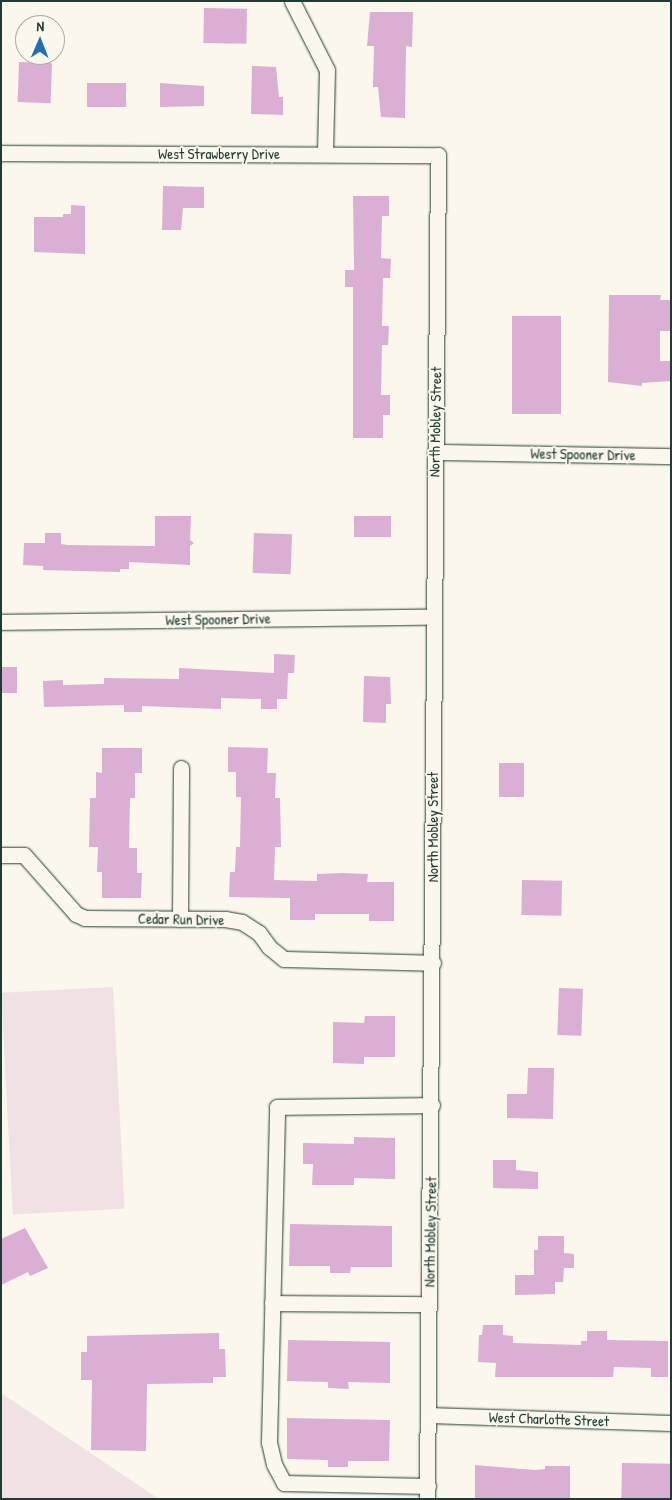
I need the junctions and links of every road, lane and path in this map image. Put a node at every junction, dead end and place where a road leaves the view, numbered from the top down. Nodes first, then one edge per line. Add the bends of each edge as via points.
1 (292, 1) edge
2 (1, 153) edge
3 (324, 154) junction
4 (438, 155) joint
5 (435, 452) junction
6 (671, 456) edge
7 (434, 617) junction
8 (1, 622) edge
9 (181, 768) dead end
10 (1, 855) edge
11 (180, 919) junction
12 (433, 963) junction
13 (432, 1105) junction
14 (272, 1303) junction
15 (429, 1304) junction
16 (428, 1415) junction
17 (671, 1423) edge
18 (427, 1492) edge

1 - 3 street via 327,70
2 - 3 street, West Strawberry Drive
3 - 4 street, West Strawberry Drive
4 - 5 street, North Mobley Street
5 - 6 street, West Spooner Drive
5 - 7 street, North Mobley Street
7 - 8 street, West Spooner Drive
7 - 12 street, North Mobley Street
9 - 11 street
10 - 11 street, Cedar Run Drive via 24,855 76,914 85,918
11 - 12 street, Cedar Run Drive via 225,918 242,922 260,933 269,947 284,959
12 - 13 street, North Mobley Street
13 - 14 street via 277,1107
13 - 15 street, North Mobley Street
14 - 15 street
14 - 18 street via 269,1442 274,1464 284,1484
15 - 16 street, North Mobley Street
16 - 17 street, West Charlotte Street
16 - 18 street, North Mobley Street

